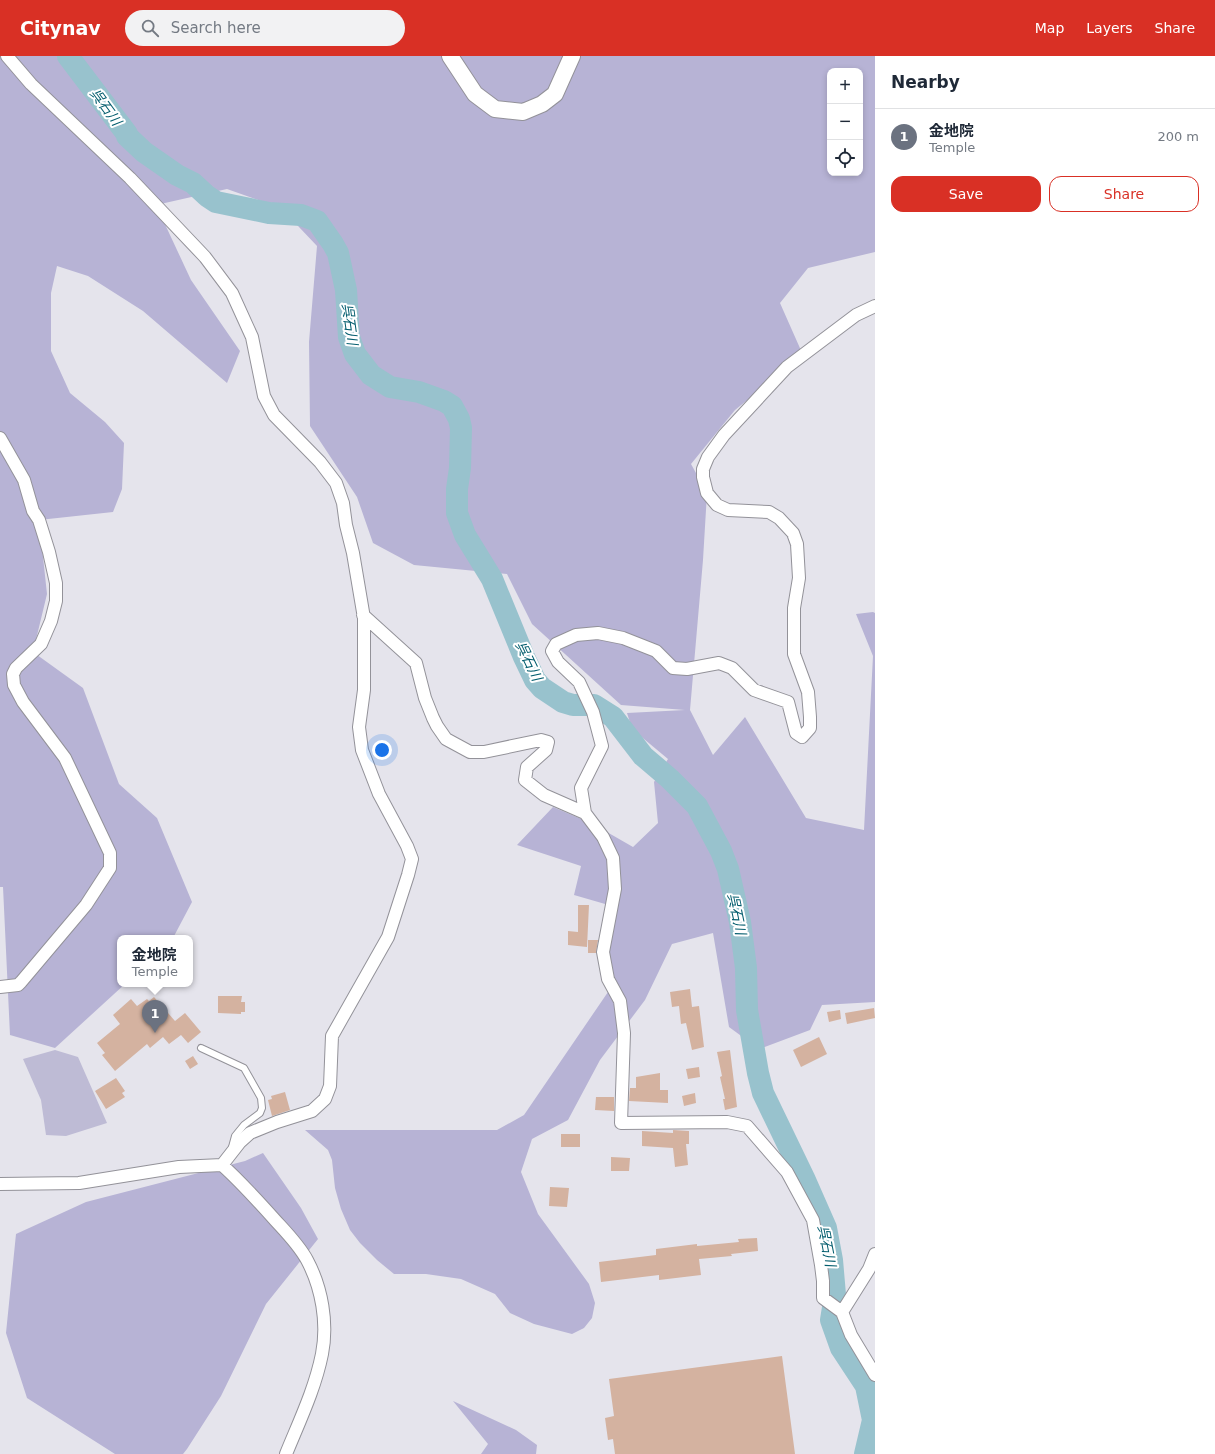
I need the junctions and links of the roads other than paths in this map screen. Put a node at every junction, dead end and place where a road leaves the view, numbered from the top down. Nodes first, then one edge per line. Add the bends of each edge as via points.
1 (7, 56) edge
2 (450, 56) edge
3 (572, 56) edge
4 (875, 306) edge
5 (0, 438) edge
6 (363, 615) junction
7 (585, 813) junction
8 (0, 987) edge
9 (201, 1048) dead end
10 (230, 1154) junction
11 (222, 1165) junction
12 (0, 1184) edge
13 (875, 1254) edge
14 (841, 1312) junction
15 (875, 1375) edge
16 (286, 1454) edge

1 - 6 street via 31,84 130,178 205,256 232,293 252,337 264,396 274,414 320,462 336,483 343,503
2 - 3 street via 475,94 495,109 523,112 542,104 555,94
4 - 7 street via 856,315 786,366 724,435 708,457 703,469 707,493 717,505 728,510 769,512 779,518 793,533 797,544 799,578 794,608 794,654 808,692 810,728 802,737 796,733 788,702 754,690 732,668 719,663 673,668 656,651 623,638 598,633 576,634 556,644 552,651 558,662 579,682 593,712 602,746 581,788
5 - 8 street via 24,480 33,511 39,520 56,583 52,621 41,644 16,668 13,674 14,685 23,702 65,758 110,853 110,868 86,905 18,985
6 - 7 street via 416,663 433,718 446,739 470,752 484,752 541,740 548,742 546,750 527,767 525,780 544,795
6 - 10 street via 364,690 359,728 362,750 379,794 412,859 388,937 332,1036 330,1086 325,1099 312,1111 250,1133
7 - 14 street via 603,837 613,858 616,888 603,952 608,979 620,1001 624,1034 621,1123 727,1122 747,1126 787,1172 813,1220 821,1265 823,1298
9 - 10 lane via 244,1068 262,1098 260,1113 244,1125 236,1136
10 - 11 street
11 - 12 street via 179,1167 79,1182
11 - 16 street via 242,1183 307,1258 323,1307 322,1355 314,1386
13 - 14 street via 869,1269
14 - 15 street via 851,1335

